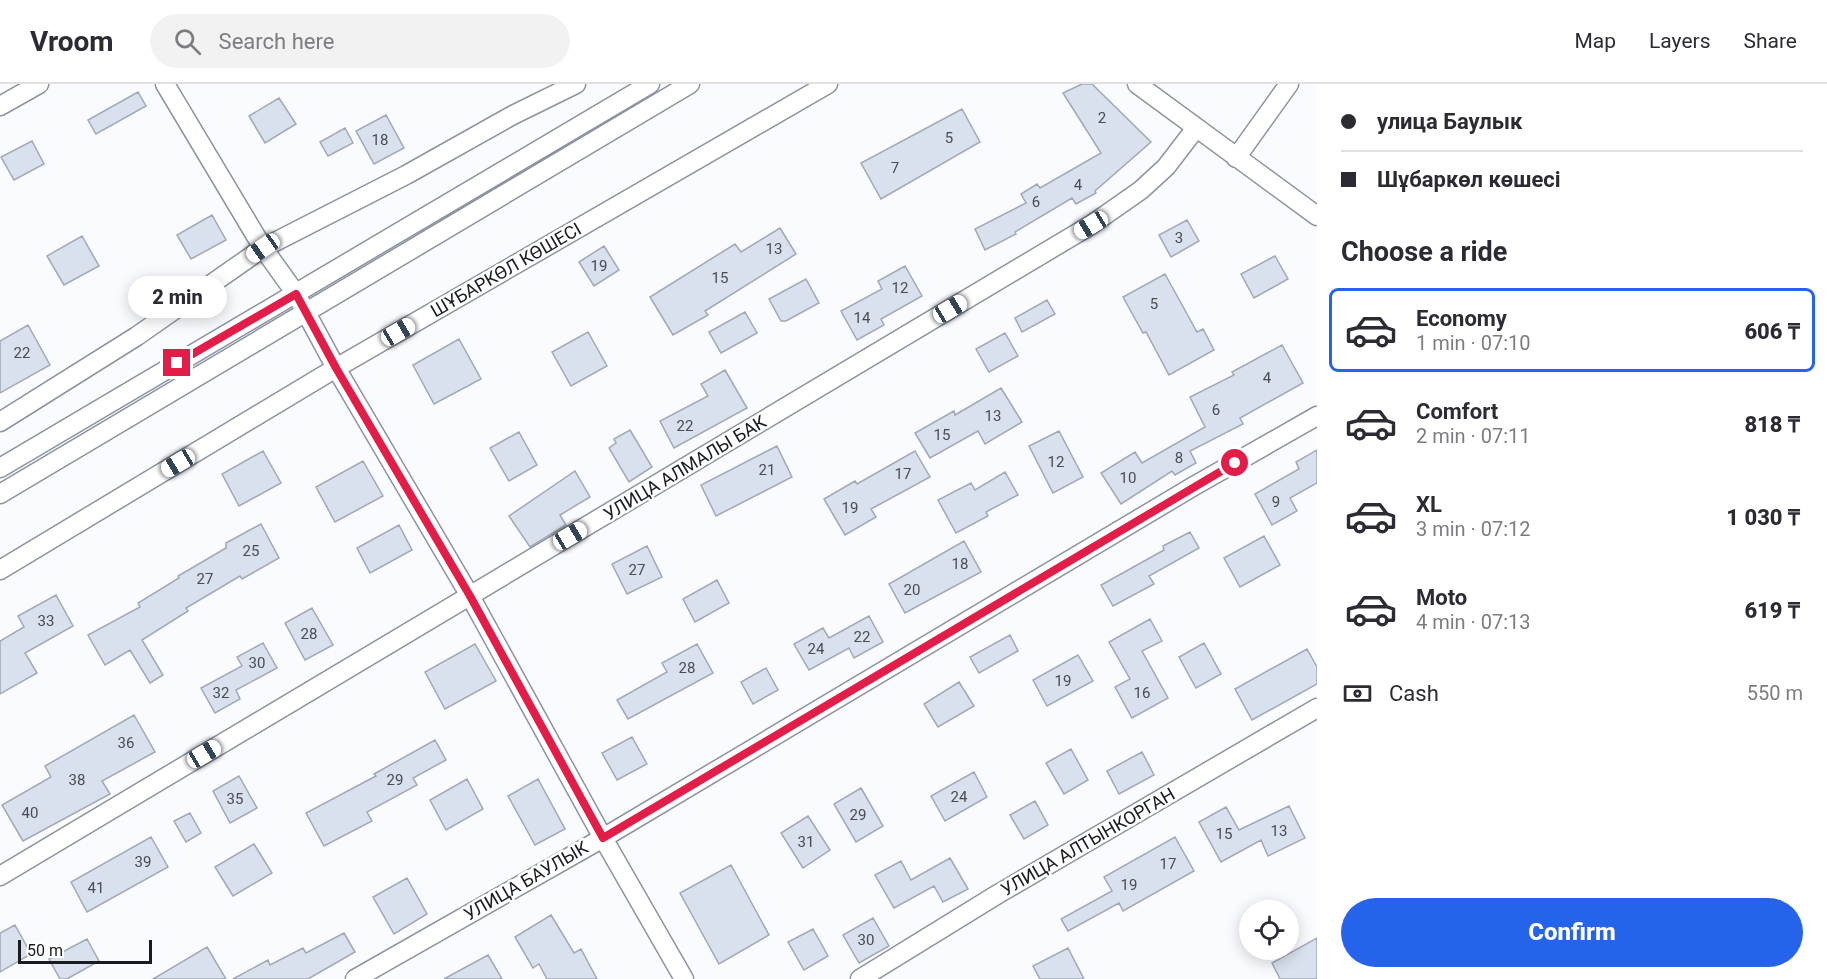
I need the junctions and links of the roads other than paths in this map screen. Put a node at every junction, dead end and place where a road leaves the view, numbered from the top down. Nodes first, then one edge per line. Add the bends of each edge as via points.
1 (39, 84) edge
2 (165, 84) edge
3 (576, 84) edge
4 (650, 84) edge
5 (690, 84) edge
6 (828, 84) edge
7 (1137, 84) edge
8 (1289, 84) edge
9 (0, 106) edge
10 (1196, 128) junction
11 (1236, 158) junction
12 (1317, 216) edge
13 (263, 248) junction
14 (296, 294) junction
15 (306, 312) junction
16 (336, 368) junction
17 (1317, 416) edge
18 (0, 422) edge
19 (0, 468) edge
20 (0, 494) edge
21 (0, 570) edge
22 (470, 596) junction
23 (1317, 708) edge
24 (603, 838) junction
25 (0, 876) edge
26 (355, 979) edge
27 (684, 979) edge
28 (860, 979) edge

1 - 9 street
2 - 13 street
3 - 13 street
4 - 14 street
5 - 15 street
6 - 16 street, ШҰБАРКӨЛ КӨШЕСІ
7 - 10 street
8 - 11 street
10 - 11 street
10 - 22 street, УЛИЦА АЛМАЛЫ БАК via 1166,167 1091,225
11 - 12 street
13 - 14 street
13 - 18 street via 137,336
14 - 15 street
14 - 19 street
15 - 16 street
15 - 20 street
16 - 21 street, ШҰБАРКӨЛ КӨШЕСІ
16 - 22 street
17 - 24 street, УЛИЦА БАУЛЫК
22 - 24 street
22 - 25 street, УЛИЦА АЛМАЛЫ БАК
23 - 28 street, УЛИЦА АЛТЫНКОРГАН
24 - 26 street, УЛИЦА БАУЛЫК
24 - 27 street

